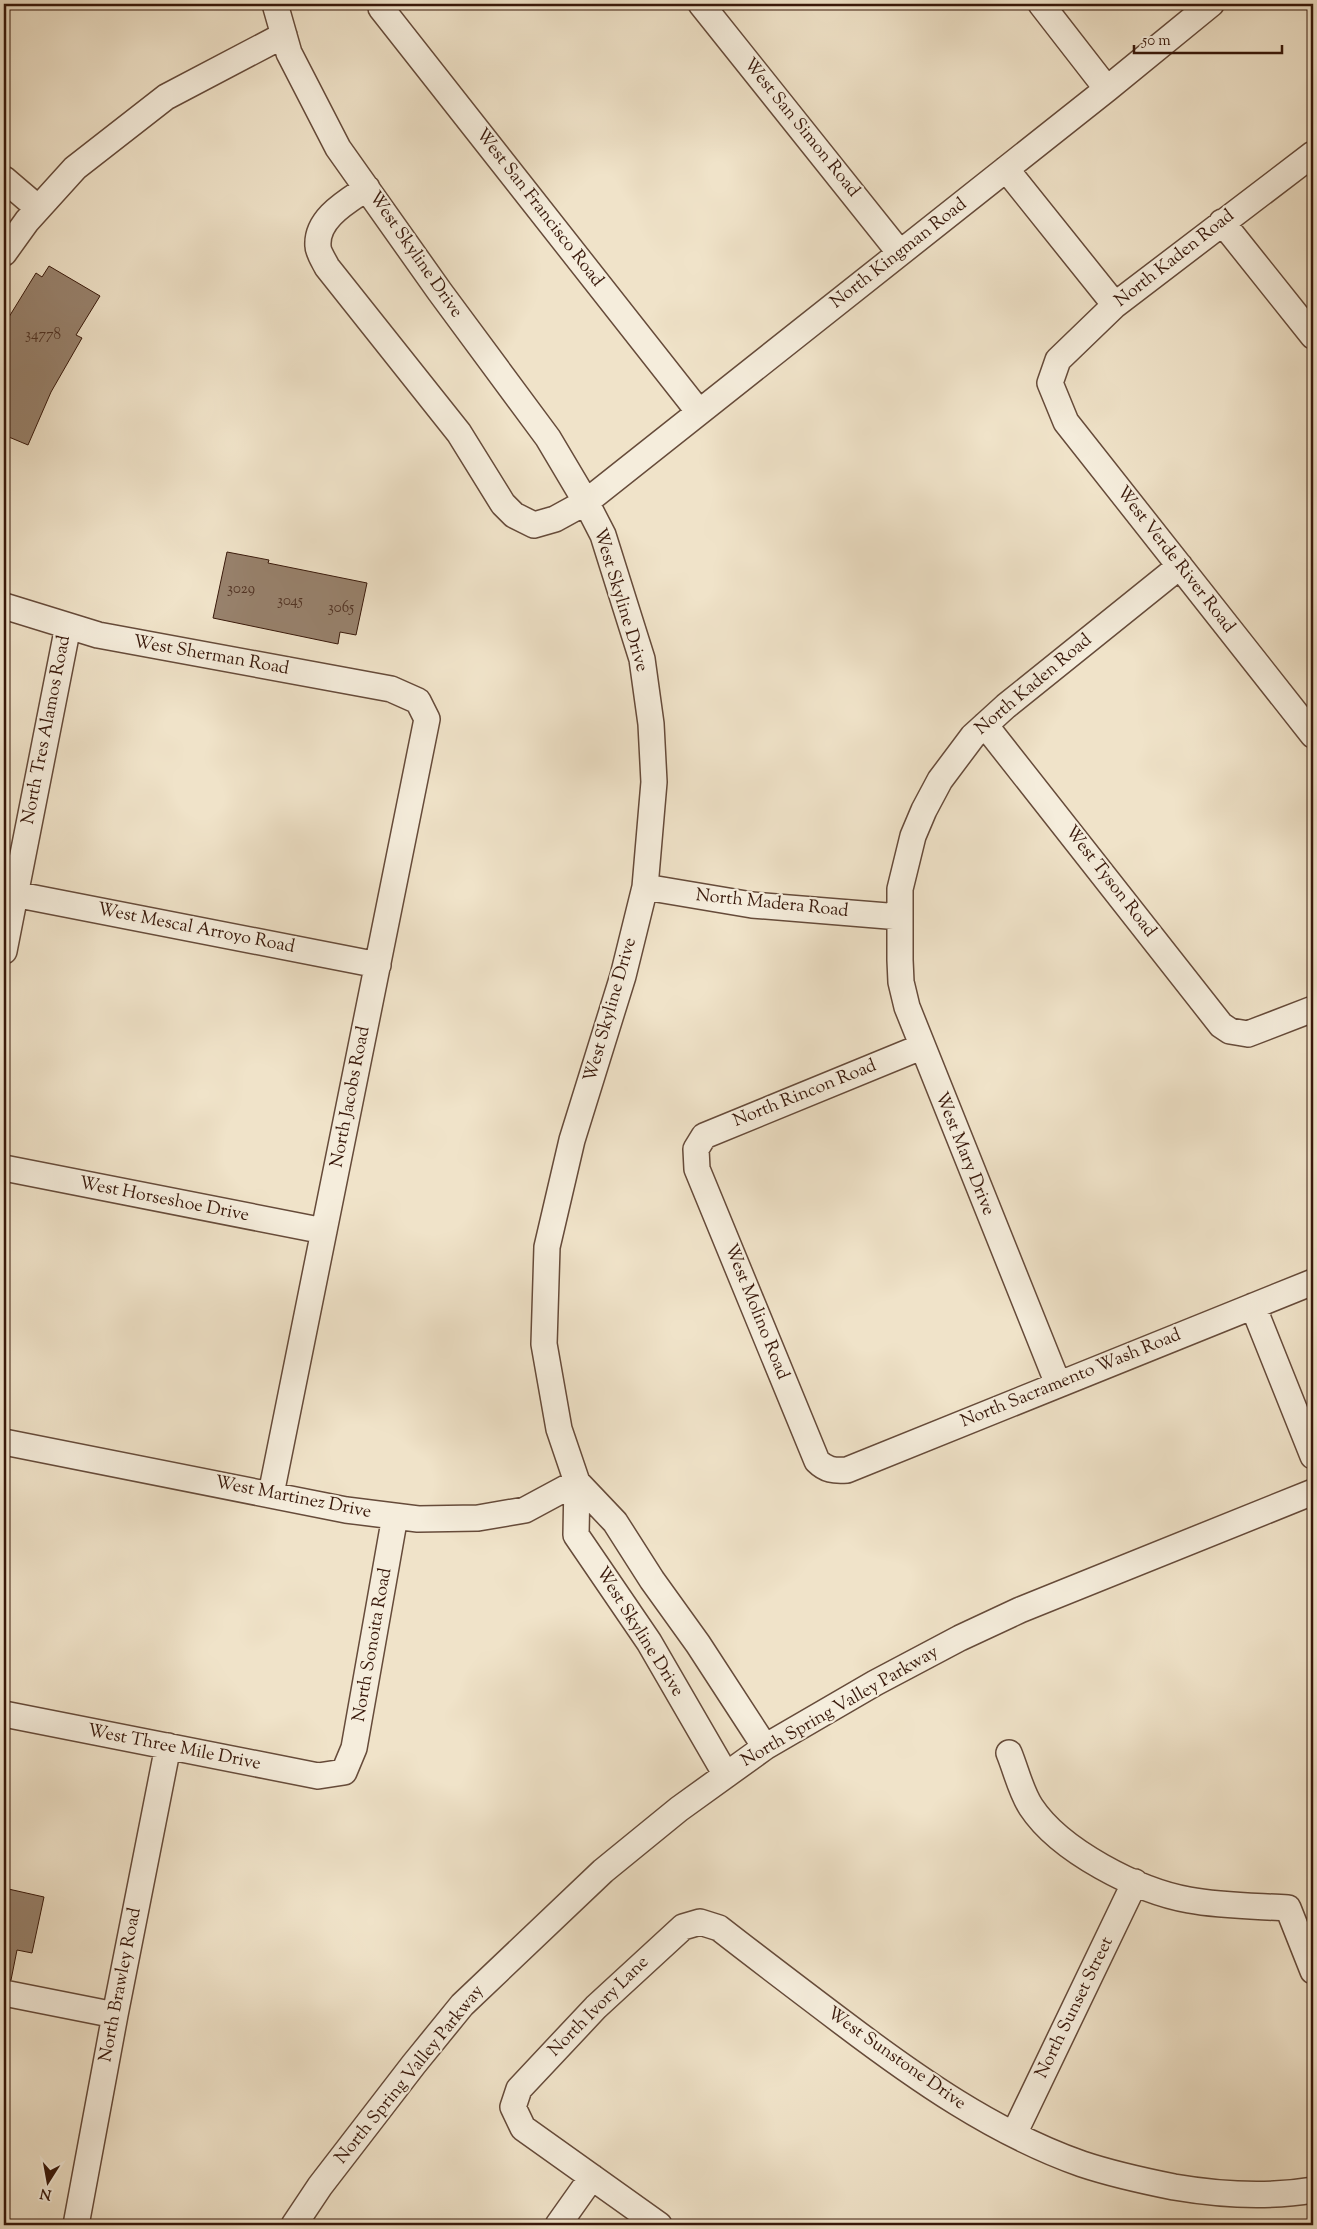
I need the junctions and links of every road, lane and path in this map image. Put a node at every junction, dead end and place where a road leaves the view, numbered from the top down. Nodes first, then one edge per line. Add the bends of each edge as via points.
1 (275, 4) edge
2 (380, 4) edge
3 (701, 4) edge
4 (1042, 4) edge
5 (1211, 4) edge
6 (284, 35) junction
7 (1107, 89) junction
8 (1313, 154) edge
9 (1006, 169) junction
10 (4, 179) edge
11 (367, 188) junction
12 (38, 208) junction
13 (1222, 222) junction
14 (4, 253) edge
15 (900, 253) junction
16 (1114, 305) junction
17 (1313, 336) edge
18 (1052, 378) joint
19 (699, 412) junction
20 (586, 502) junction
21 (1180, 566) junction
22 (4, 606) edge
23 (68, 626) junction
24 (418, 701) joint
25 (986, 725) junction
26 (1313, 736) edge
27 (645, 887) junction
28 (14, 894) junction
29 (900, 916) junction
30 (4, 951) edge
31 (378, 965) junction
32 (1313, 1009) edge
33 (921, 1047) junction
34 (696, 1149) joint
35 (4, 1168) edge
36 (324, 1231) junction
37 (1313, 1282) edge
38 (1253, 1306) junction
39 (1058, 1384) junction
40 (4, 1442) edge
41 (1313, 1456) edge
42 (828, 1469) joint
43 (577, 1482) junction
44 (1313, 1492) edge
45 (271, 1494) junction
46 (395, 1516) junction
47 (4, 1714) edge
48 (168, 1746) junction
49 (765, 1747) junction
50 (1009, 1754) dead end
51 (344, 1772) joint
52 (726, 1776) junction
53 (1136, 1882) junction
54 (700, 1922) joint
55 (1313, 1971) edge
56 (4, 1993) edge
57 (114, 2015) junction
58 (1014, 2134) junction
59 (592, 2177) junction
60 (1313, 2190) edge
61 (76, 2225) edge
62 (294, 2225) edge
63 (558, 2225) edge
64 (659, 2225) edge

1 - 6 street, West Skyline Drive
2 - 19 street, West San Francisco Road
3 - 15 street, West San Simon Road
4 - 7 street
5 - 7 street, North Kingman Road
6 - 11 street, West Skyline Drive via 289,53 338,148
6 - 12 street via 166,96 75,168
7 - 9 street, North Kingman Road
8 - 13 street, North Kaden Road
9 - 15 street, North Kingman Road
9 - 16 street
10 - 12 street
11 - 20 street, West Skyline Drive via 548,438
11 - 20 street, North Kingman Road via 338,209 322,228 317,246 327,267 458,433 503,504 514,515 534,525
12 - 14 street
13 - 16 street, North Kaden Road
13 - 17 street
15 - 19 street, North Kingman Road
16 - 18 street, North Kaden Road via 1058,360
18 - 21 street, West Verde River Road via 1050,383 1066,422
19 - 20 street, North Kingman Road
20 - 27 street, West Skyline Drive via 603,535 642,659 651,724 654,782
21 - 25 street, North Kaden Road
21 - 26 street, West Verde River Road
22 - 23 street, West Sherman Road
23 - 24 street, West Sherman Road via 98,635 391,689
23 - 28 street, North Tres Alamos Road
24 - 31 street, North Jacobs Road via 427,718
25 - 29 street, North Kaden Road via 960,751 924,810 905,862
25 - 32 street, West Tyson Road via 1221,1025 1239,1034 1257,1032
27 - 29 street, North Madera Road via 752,905
27 - 43 street, West Skyline Drive via 623,976 572,1140 547,1247 544,1344 559,1429
28 - 30 street, North Tres Alamos Road
28 - 31 street, West Mescal Arroyo Road
29 - 33 street, West Mary Drive via 901,982
31 - 36 street, North Jacobs Road
33 - 34 street, North Rincon Road via 704,1136
33 - 39 street, West Mary Drive
34 - 42 street, West Molino Road via 697,1169 813,1452 817,1461
35 - 36 street, West Horseshoe Drive
36 - 45 street, North Jacobs Road
37 - 38 street, North Sacramento Wash Road
38 - 39 street, North Sacramento Wash Road
38 - 41 street
39 - 42 street, North Sacramento Wash Road via 847,1470
40 - 45 street, West Martinez Drive
43 - 46 street, West Martinez Drive via 525,1510 478,1518
43 - 49 street, West Skyline Drive via 615,1522
43 - 52 street, West Skyline Drive via 576,1535 649,1642
44 - 49 street, North Spring Valley Parkway via 1020,1610 875,1683
45 - 46 street, West Martinez Drive via 346,1510
46 - 51 street, North Sonoita Road via 354,1748
47 - 48 street, West Three Mile Drive
48 - 51 street, West Three Mile Drive via 318,1776
48 - 57 street, North Brawley Road
49 - 52 street, North Spring Valley Parkway
50 - 53 street via 1029,1805 1045,1825 1071,1848
52 - 62 street, North Spring Valley Parkway via 603,1871 462,2005 326,2178
53 - 55 street via 1161,1894 1190,1901 1288,1908
53 - 58 street, North Sunset Street
54 - 58 street, West Sunstone Drive via 719,1928 943,2095
54 - 59 street, North Ivory Lane via 683,1927 596,2007 519,2089 513,2107 523,2128
56 - 57 street
57 - 61 street, North Brawley Road
58 - 60 street, West Sunstone Drive via 1082,2164 1157,2184 1245,2196 1287,2195
59 - 63 street
59 - 64 street

